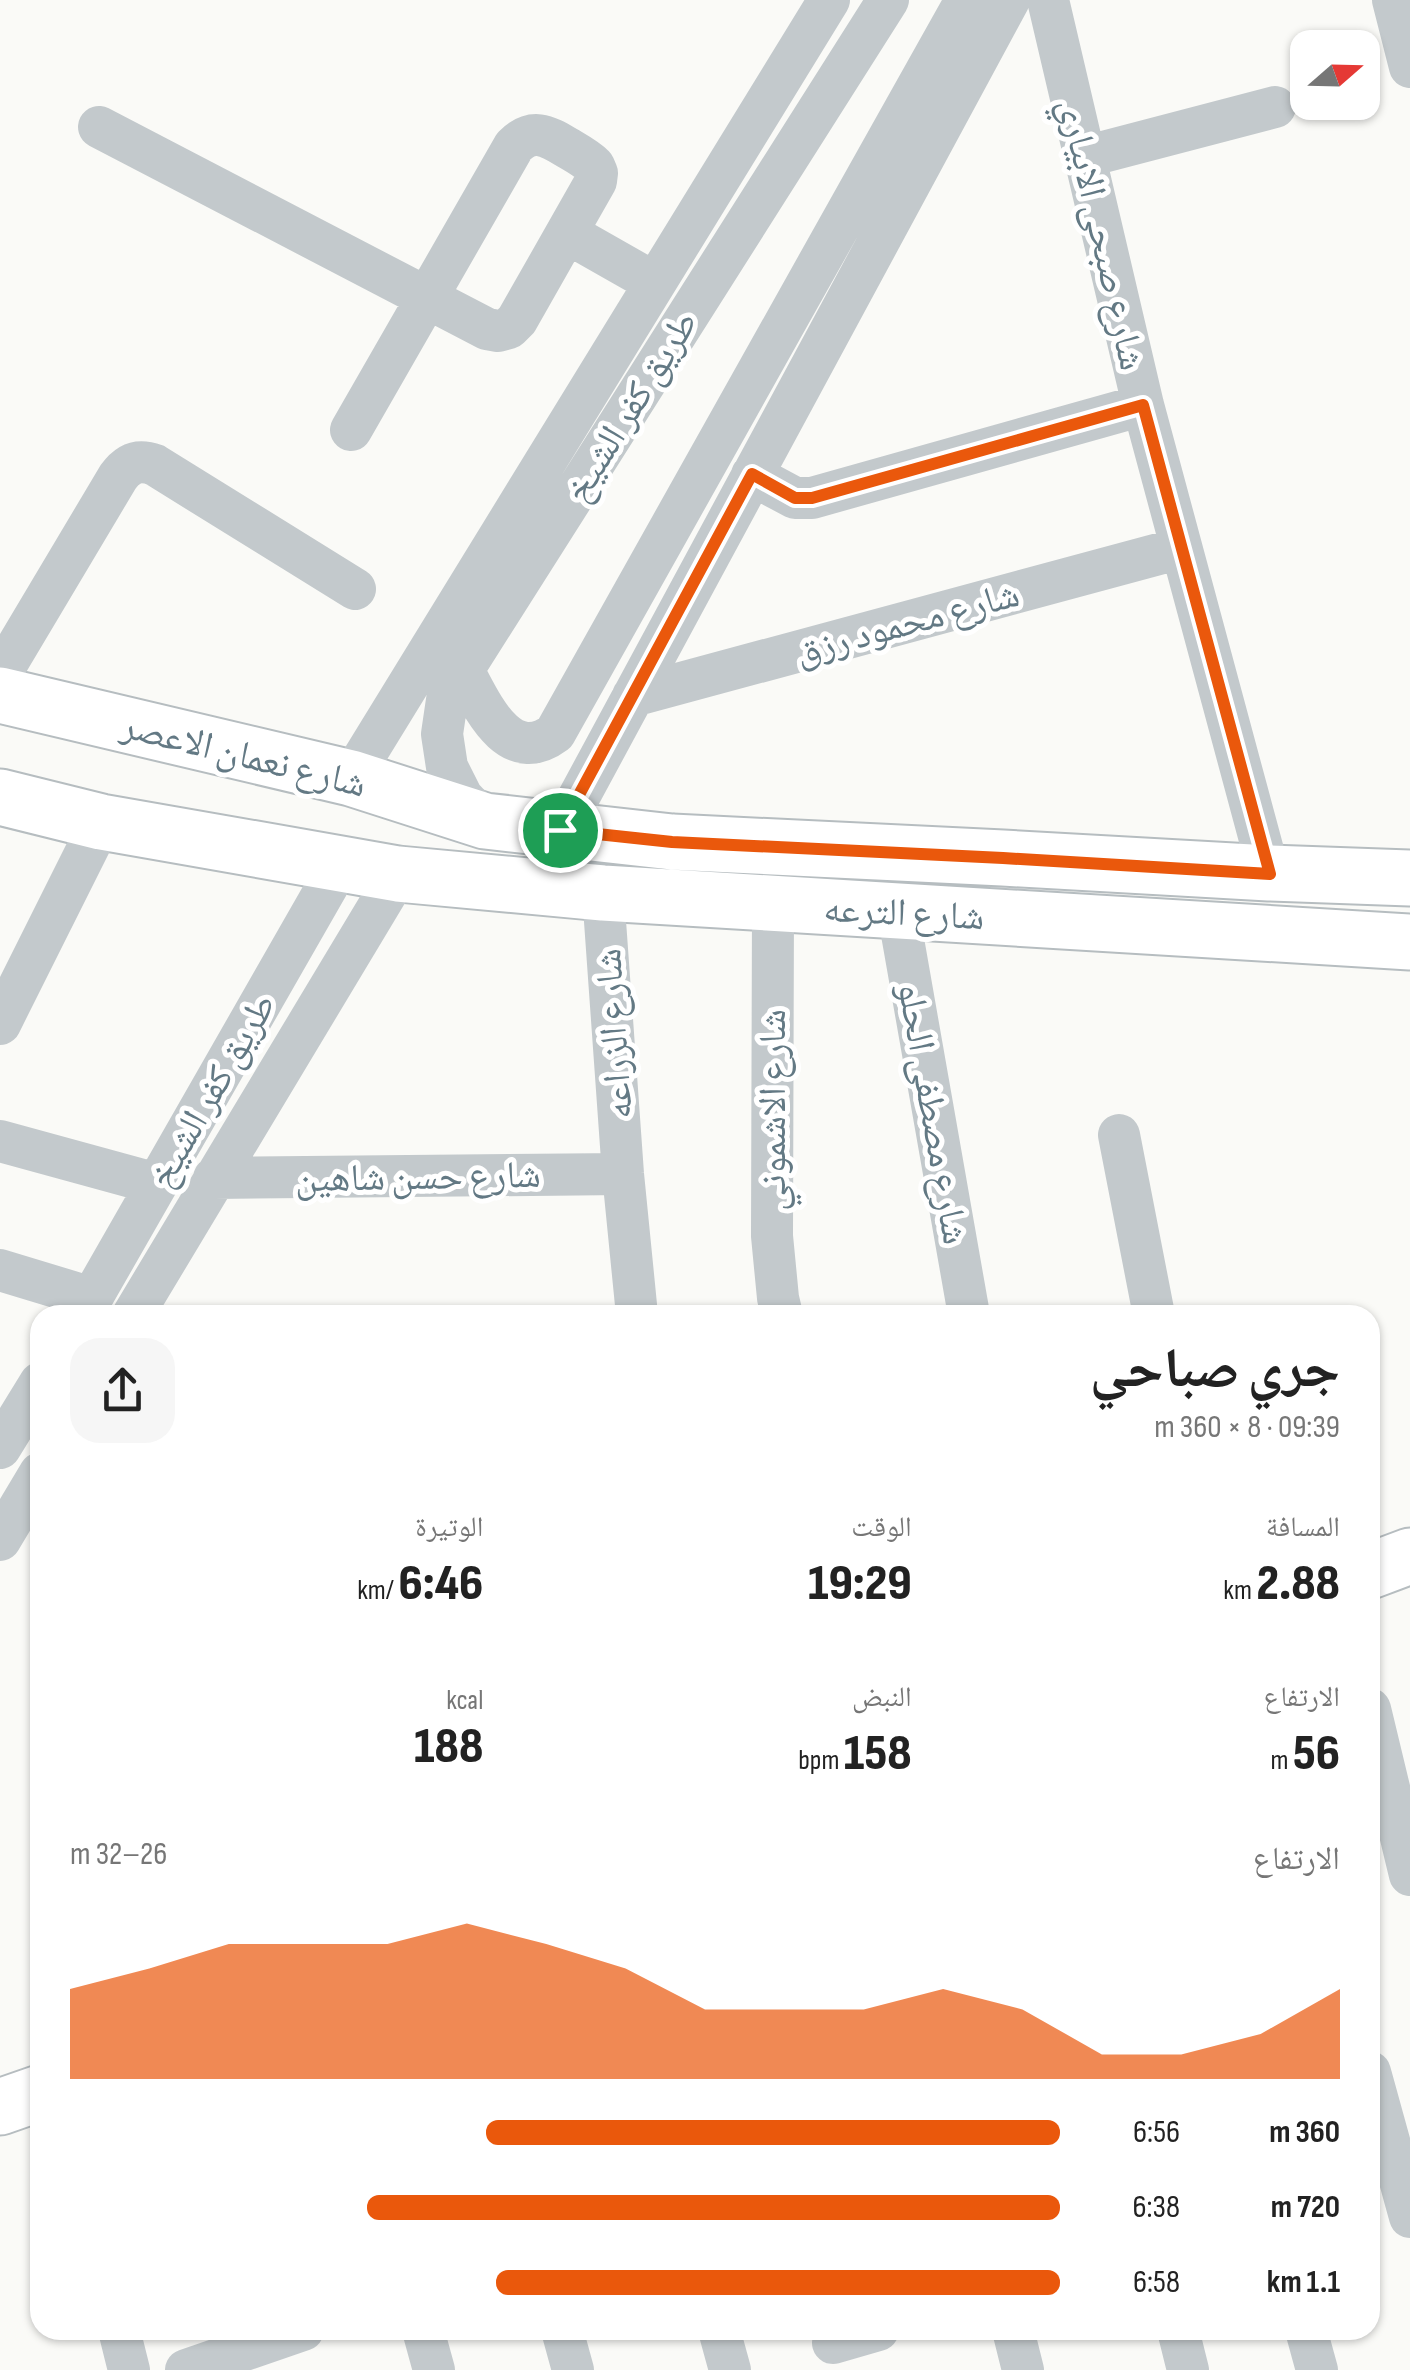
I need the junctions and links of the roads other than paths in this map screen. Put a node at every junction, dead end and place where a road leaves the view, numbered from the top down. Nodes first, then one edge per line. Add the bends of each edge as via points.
1 (830, 0) edge
2 (888, 0) edge
3 (966, 0) edge
4 (1009, 0) edge
5 (1048, 0) edge
6 (1393, 0) edge
7 (1410, 67) edge
8 (1275, 107) dead end
9 (99, 126) dead end
10 (1084, 157) junction
11 (567, 233) junction
12 (656, 283) junction
13 (427, 298) junction
14 (1143, 405) junction
15 (350, 430) dead end
16 (752, 474) junction
17 (1181, 548) junction
18 (355, 589) dead end
19 (463, 670) junction
20 (0, 675) edge
21 (0, 695) edge
22 (633, 696) junction
23 (351, 778) junction
24 (2, 802) edge
25 (486, 821) junction
26 (101, 822) junction
27 (560, 830) junction
28 (1003, 858) junction
29 (340, 864) junction
30 (398, 874) junction
31 (1270, 874) junction
32 (1410, 878) edge
33 (603, 894) junction
34 (772, 904) junction
35 (898, 911) junction
36 (1004, 918) junction
37 (1410, 942) edge
38 (0, 1024) edge
39 (1120, 1134) dead end
40 (0, 1141) edge
41 (622, 1174) junction
42 (214, 1178) junction
43 (157, 1184) junction
44 (0, 1270) edge
45 (82, 1305) edge
46 (88, 1305) edge
47 (140, 1305) edge
48 (636, 1305) edge
49 (780, 1305) edge
50 (967, 1305) edge
51 (1152, 1305) edge
52 (30, 1399) edge
53 (0, 1448) edge
54 (30, 1490) edge
55 (0, 1540) edge
56 (1410, 1556) edge
57 (1380, 1567) edge
58 (1380, 1750) edge
59 (1410, 1874) edge
60 (1380, 2108) edge
61 (1410, 2217) edge
62 (122, 2340) edge
63 (425, 2340) edge
64 (565, 2340) edge
65 (722, 2340) edge
66 (844, 2340) edge
67 (1016, 2340) edge
68 (1180, 2340) edge
69 (1309, 2340) edge
70 (279, 2343) edge
71 (834, 2343) dead end
72 (129, 2370) edge
73 (186, 2370) edge
74 (434, 2370) edge
75 (573, 2370) edge
76 (730, 2370) edge
77 (1024, 2370) edge
78 (1188, 2370) edge
79 (1317, 2370) edge

1 - 12 street, طريق كفر الشيخ
2 - 19 street, طريق كفر الشيخ
3 - 19 street via 555,733 534,743 497,728
4 - 16 street
5 - 10 street, شارع صبحى الابياري
6 - 7 street
8 - 10 street
9 - 13 street
10 - 14 street, شارع صبحى الابياري
11 - 12 street
11 - 13 street via 509,328 487,329
11 - 13 street via 598,173 545,135 522,138
12 - 23 street, طريق كفر الشيخ
13 - 15 street
14 - 16 street via 812,498 795,498
14 - 17 street, شارع صبحى الابياري
16 - 22 street
17 - 22 street, شارع محمود رزق
17 - 31 street, شارع صبحى الابياري
18 - 20 street via 155,465 134,463 118,477
19 - 25 street, طريق كفر الشيخ via 447,700 446,767
21 - 23 main road, شارع نعمان الاعصر
22 - 27 street
23 - 25 main road, شارع نعمان الاعصر
24 - 26 main road
25 - 27 main road, شارع الترعه
26 - 29 main road
26 - 38 street
27 - 28 main road, شارع الترعه
28 - 31 main road, شارع الترعه
28 - 36 main road
29 - 30 main road
29 - 43 street, طريق كفر الشيخ
30 - 33 main road, شارع الترعه
30 - 42 street, طريق كفر الشيخ
31 - 32 main road, شارع الترعه
33 - 34 main road, شارع الترعه
33 - 41 street, شارع الزراعه
34 - 35 main road, شارع الترعه
34 - 49 street, شارع الاشموني via 772,1236
35 - 36 main road, شارع الترعه
35 - 50 street, شارع مصطفى الحلو
36 - 37 main road, شارع الترعه
39 - 51 street
40 - 43 street
41 - 42 street, شارع حسن شاهين
41 - 48 street, شارع الزراعه
42 - 47 street, طريق كفر الشيخ
43 - 46 street, طريق كفر الشيخ
44 - 45 street
52 - 53 street
54 - 55 street
56 - 57 main road
58 - 59 street
60 - 61 street
62 - 72 street
63 - 74 street
64 - 75 street
65 - 76 street
66 - 71 street
67 - 77 street
68 - 78 street
69 - 79 street
70 - 73 street

